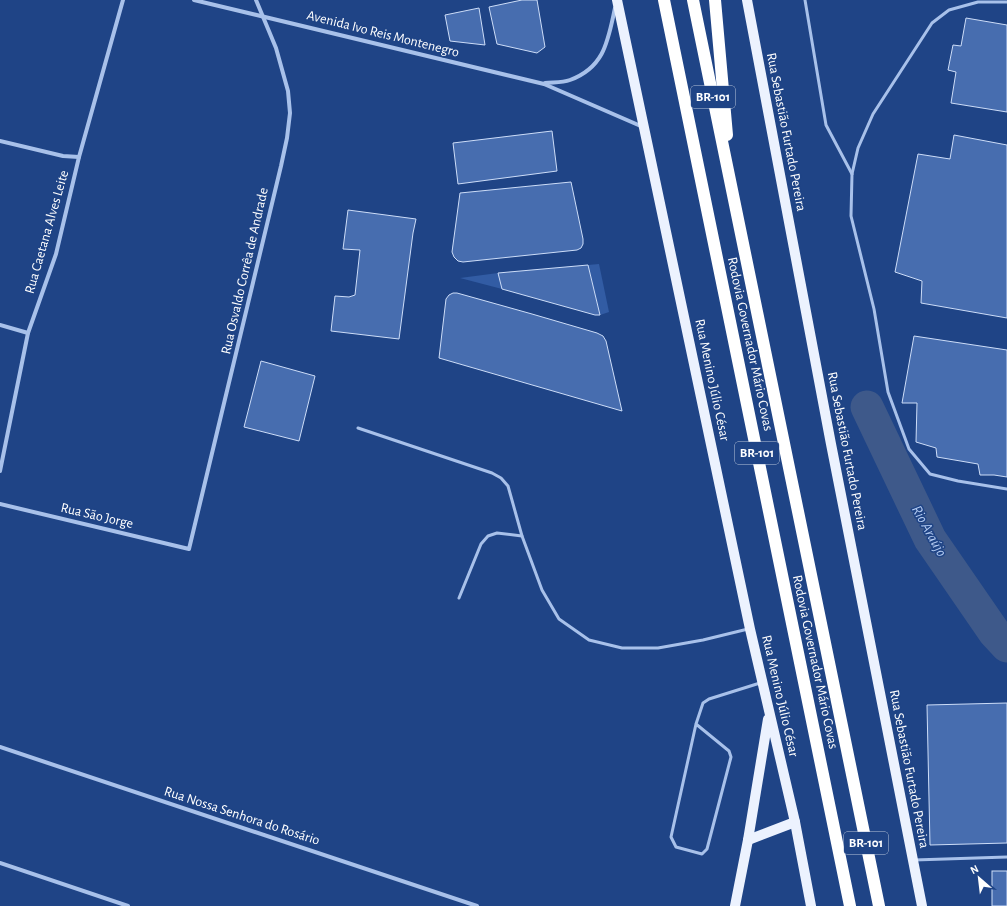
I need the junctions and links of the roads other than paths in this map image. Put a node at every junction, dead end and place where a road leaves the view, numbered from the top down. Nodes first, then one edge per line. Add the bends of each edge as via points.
1 (124, 0) edge
2 (194, 0) edge
3 (256, 0) edge
4 (617, 0) edge
5 (664, 0) edge
6 (693, 0) edge
7 (715, 0) edge
8 (747, 0) edge
9 (805, 0) edge
10 (1007, 2) edge
11 (261, 16) junction
12 (544, 84) junction
13 (644, 127) junction
14 (0, 141) edge
15 (79, 157) junction
16 (852, 174) junction
17 (732, 194) junction
18 (0, 325) edge
19 (28, 334) junction
20 (358, 428) dead end
21 (0, 471) edge
22 (1007, 489) edge
23 (0, 504) edge
24 (522, 536) junction
25 (189, 549) joint
26 (459, 598) dead end
27 (750, 629) junction
28 (762, 682) junction
29 (769, 713) junction
30 (696, 724) junction
31 (0, 747) edge
32 (795, 822) junction
33 (748, 840) junction
34 (1007, 857) edge
35 (913, 860) junction
36 (0, 863) edge
37 (128, 906) edge
38 (477, 906) edge
39 (735, 906) edge
40 (811, 906) edge
41 (850, 906) edge
42 (879, 906) edge
43 (922, 906) edge

1 - 15 street, Rua Caetana Alves Leite
2 - 11 street, Avenida Ivo Reis Montenegro
3 - 11 street, Rua Osvaldo Corrêa de Andrade
4 - 12 street, Avenida Ivo Reis Montenegro via 606,45 592,68 569,80
4 - 13 main road, Rua Menino Júlio César
5 - 41 highway, Rodovia Governador Mário Covas / BR-101
6 - 17 highway, Rodovia Governador Mário Covas / BR-101
7 - 17 highway
8 - 35 main road, Rua Sebastião Furtado Pereira
9 - 16 lane via 826,125
10 - 16 lane via 978,2 949,10 932,23 873,114 858,148
11 - 12 street, Avenida Ivo Reis Montenegro
11 - 25 street, Rua Osvaldo Corrêa de Andrade via 276,48 288,91 290,113 287,138
12 - 13 street, Avenida Ivo Reis Montenegro
13 - 27 main road, Rua Menino Júlio César
14 - 15 street via 63,156
15 - 19 street, Rua Caetana Alves Leite via 56,254
16 - 22 lane via 851,216 874,309 888,392 909,449 930,474
17 - 42 highway, Rodovia Governador Mário Covas / BR-101
18 - 19 street
19 - 21 street, Rua Caetana Alves Leite
20 - 24 lane via 501,478 508,486
23 - 25 street, Rua São Jorge
24 - 26 lane via 497,533 488,536 481,544
24 - 27 lane via 542,590 559,619 589,640 622,648 658,648
27 - 28 main road, Rua Menino Júlio César
28 - 29 main road, Rua Menino Júlio César
28 - 30 lane via 709,699 703,703
29 - 32 main road, Rua Menino Júlio César
29 - 33 main road
30 - 30 lane via 671,838 676,847 702,854 707,849 731,756 729,751
31 - 38 street, Rua Nossa Senhora do Rosário
32 - 33 main road
32 - 40 main road, Rua Menino Júlio César
33 - 39 main road
34 - 35 lane
35 - 43 main road, Rua Sebastião Furtado Pereira
36 - 37 street

